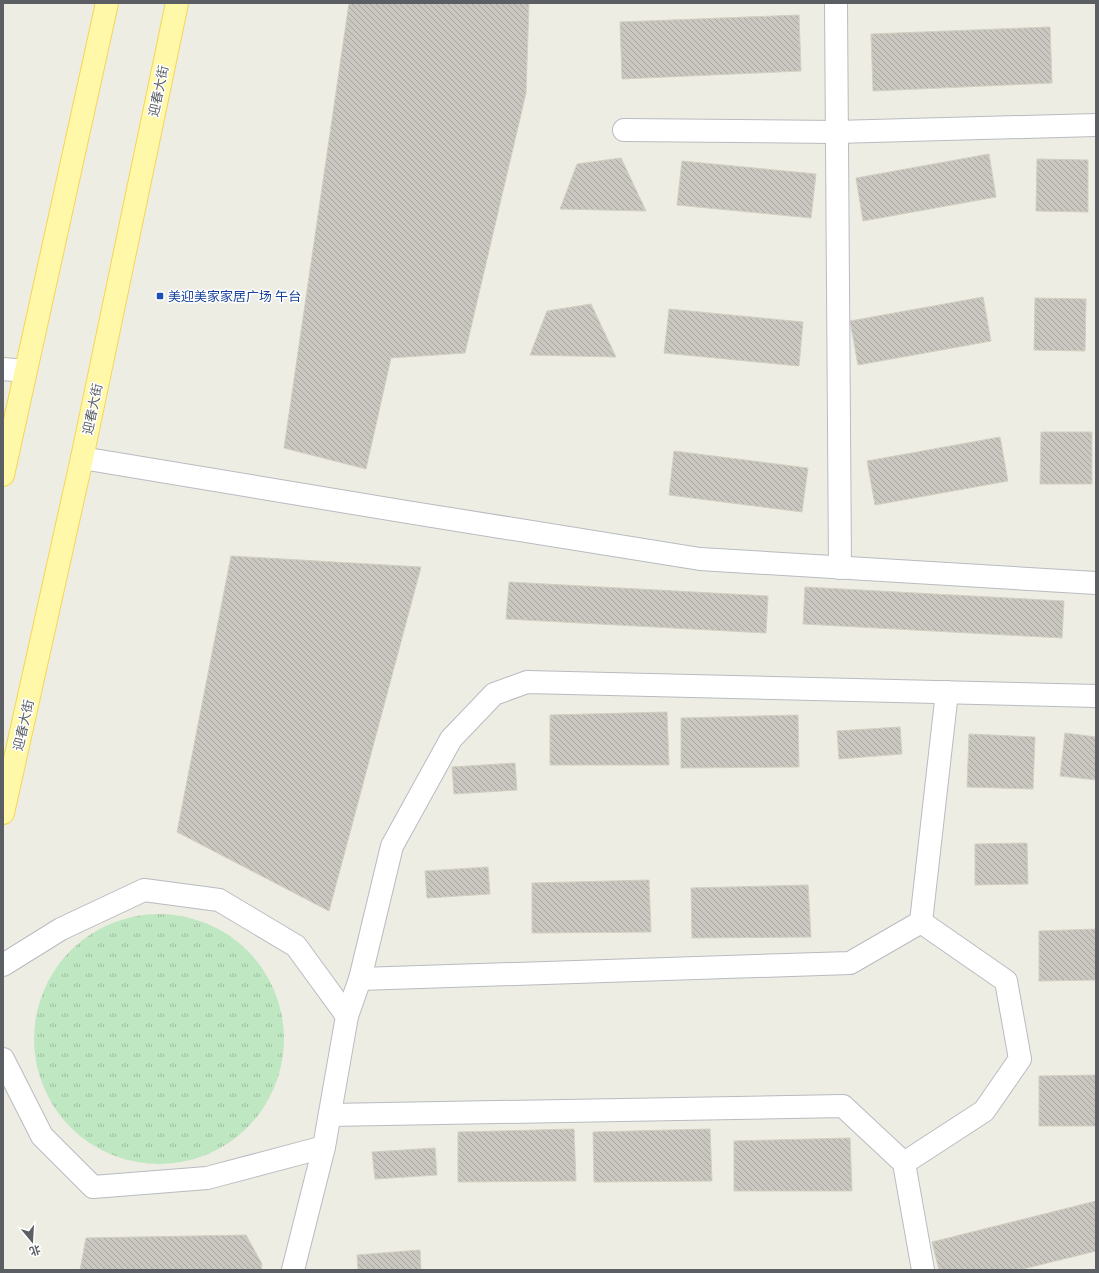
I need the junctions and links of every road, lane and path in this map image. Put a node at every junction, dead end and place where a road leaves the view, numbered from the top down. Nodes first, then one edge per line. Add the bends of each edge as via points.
1 (107, 3) edge
2 (177, 3) edge
3 (836, 3) edge
4 (1096, 125) edge
5 (624, 130) dead end
6 (836, 132) junction
7 (3, 369) edge
8 (25, 371) junction
9 (82, 458) junction
10 (3, 475) edge
11 (840, 568) junction
12 (1096, 583) edge
13 (947, 692) junction
14 (1096, 696) edge
15 (3, 813) edge
16 (921, 922) junction
17 (3, 965) edge
18 (360, 979) junction
19 (347, 1016) junction
20 (3, 1059) edge
21 (330, 1115) junction
22 (324, 1147) junction
23 (904, 1163) junction
24 (293, 1270) edge
25 (923, 1270) edge

1 - 8 main road
2 - 9 main road, 迎春大街
3 - 6 street
4 - 6 street
5 - 6 street
6 - 11 street
7 - 8 street
8 - 10 main road
9 - 11 street via 700,559
9 - 15 main road, 迎春大街
11 - 12 street
13 - 14 street
13 - 16 street
13 - 18 street via 528,682 494,694 451,738 392,846
16 - 18 street via 850,963
16 - 23 street via 1006,981 1020,1059 984,1111
17 - 19 street via 61,929 144,890 219,900 296,946
18 - 19 street
19 - 21 street
20 - 22 street via 42,1136 93,1187 207,1178
21 - 22 street
21 - 23 street via 843,1106
22 - 24 street
23 - 25 street

